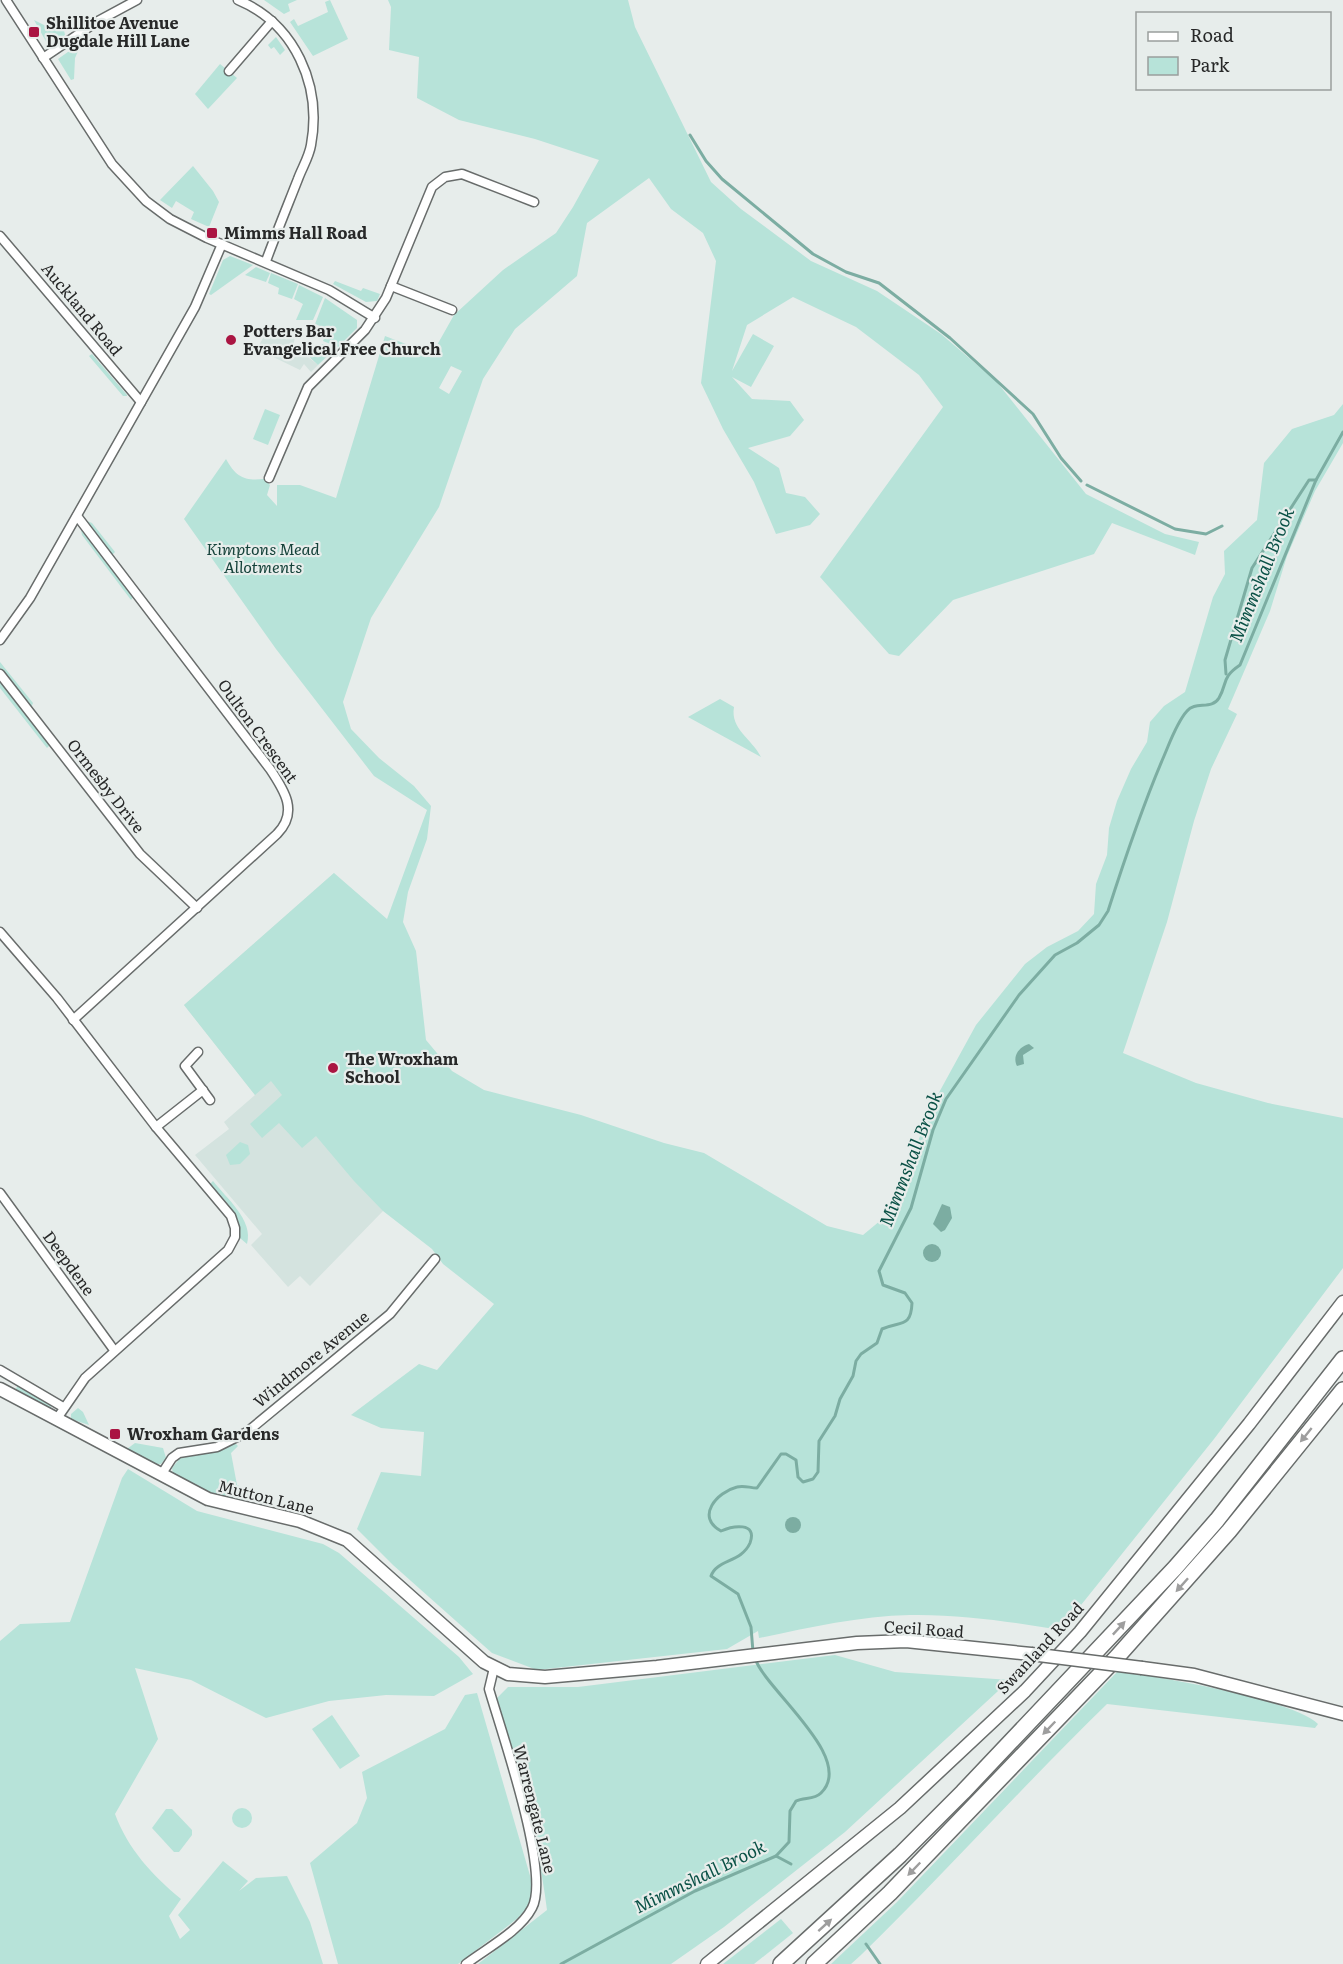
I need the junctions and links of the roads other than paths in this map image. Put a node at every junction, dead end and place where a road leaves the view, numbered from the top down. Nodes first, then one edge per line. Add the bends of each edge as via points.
1 (6, 0) edge
2 (137, 0) edge
3 (238, 0) edge
4 (272, 21) junction
5 (43, 58) junction
6 (229, 71) dead end
7 (534, 202) dead end
8 (0, 236) edge
9 (222, 244) junction
10 (266, 261) junction
11 (391, 286) junction
12 (452, 310) dead end
13 (375, 318) junction
14 (141, 402) junction
15 (269, 478) dead end
16 (78, 516) junction
17 (0, 640) edge
18 (0, 675) edge
19 (197, 908) junction
20 (0, 932) edge
21 (74, 1020) junction
22 (198, 1052) dead end
23 (202, 1090) junction
24 (210, 1100) dead end
25 (156, 1127) junction
26 (0, 1193) edge
27 (435, 1259) dead end
28 (1343, 1302) edge
29 (114, 1350) junction
30 (1343, 1359) edge
31 (0, 1370) edge
32 (0, 1389) edge
33 (1343, 1390) edge
34 (63, 1407) junction
35 (56, 1420) junction
36 (161, 1474) junction
37 (497, 1669) junction
38 (1343, 1714) edge
39 (466, 1964) edge
40 (707, 1964) edge
41 (781, 1964) edge
42 (814, 1964) edge

1 - 5 street
2 - 5 street
3 - 4 street
4 - 6 street
4 - 10 street via 303,63 310,81 314,118 311,147
5 - 9 street via 123,178 170,219
7 - 11 street via 466,175 441,178 429,193
8 - 14 street, Auckland Road
9 - 10 street
9 - 14 street via 195,307
10 - 13 street via 329,290
11 - 12 street
11 - 13 street
13 - 15 street via 308,387
14 - 16 street
16 - 17 street via 30,598
16 - 19 street, Oulton Crescent via 287,795 289,814 282,829
18 - 19 street, Ormesby Drive via 140,854
19 - 21 street, Oulton Crescent
20 - 21 street
21 - 25 street
22 - 23 street via 185,1066
23 - 24 street
23 - 25 street
25 - 29 street via 231,1216 235,1238 225,1253
26 - 29 street, Deepdene
27 - 36 street, Windmore Avenue via 390,1314 247,1432 217,1447 179,1453
28 - 40 main road, Swanland Road via 1080,1632 1025,1691 900,1808
29 - 34 street
41 -> 30 highway via 900,1855 1114,1634 1217,1520
31 - 34 street
32 - 35 main road, Mutton Lane
33 -> 42 highway via 1229,1532 1117,1656 890,1893
34 - 35 street
35 - 36 main road, Mutton Lane
36 - 37 main road, Mutton Lane via 208,1499 300,1521 347,1540
37 - 38 main road, Cecil Road, bridge via 519,1677 545,1677 857,1642 906,1641 1194,1676
37 - 39 street, Warrengate Lane via 489,1689 526,1822 538,1894 523,1920

